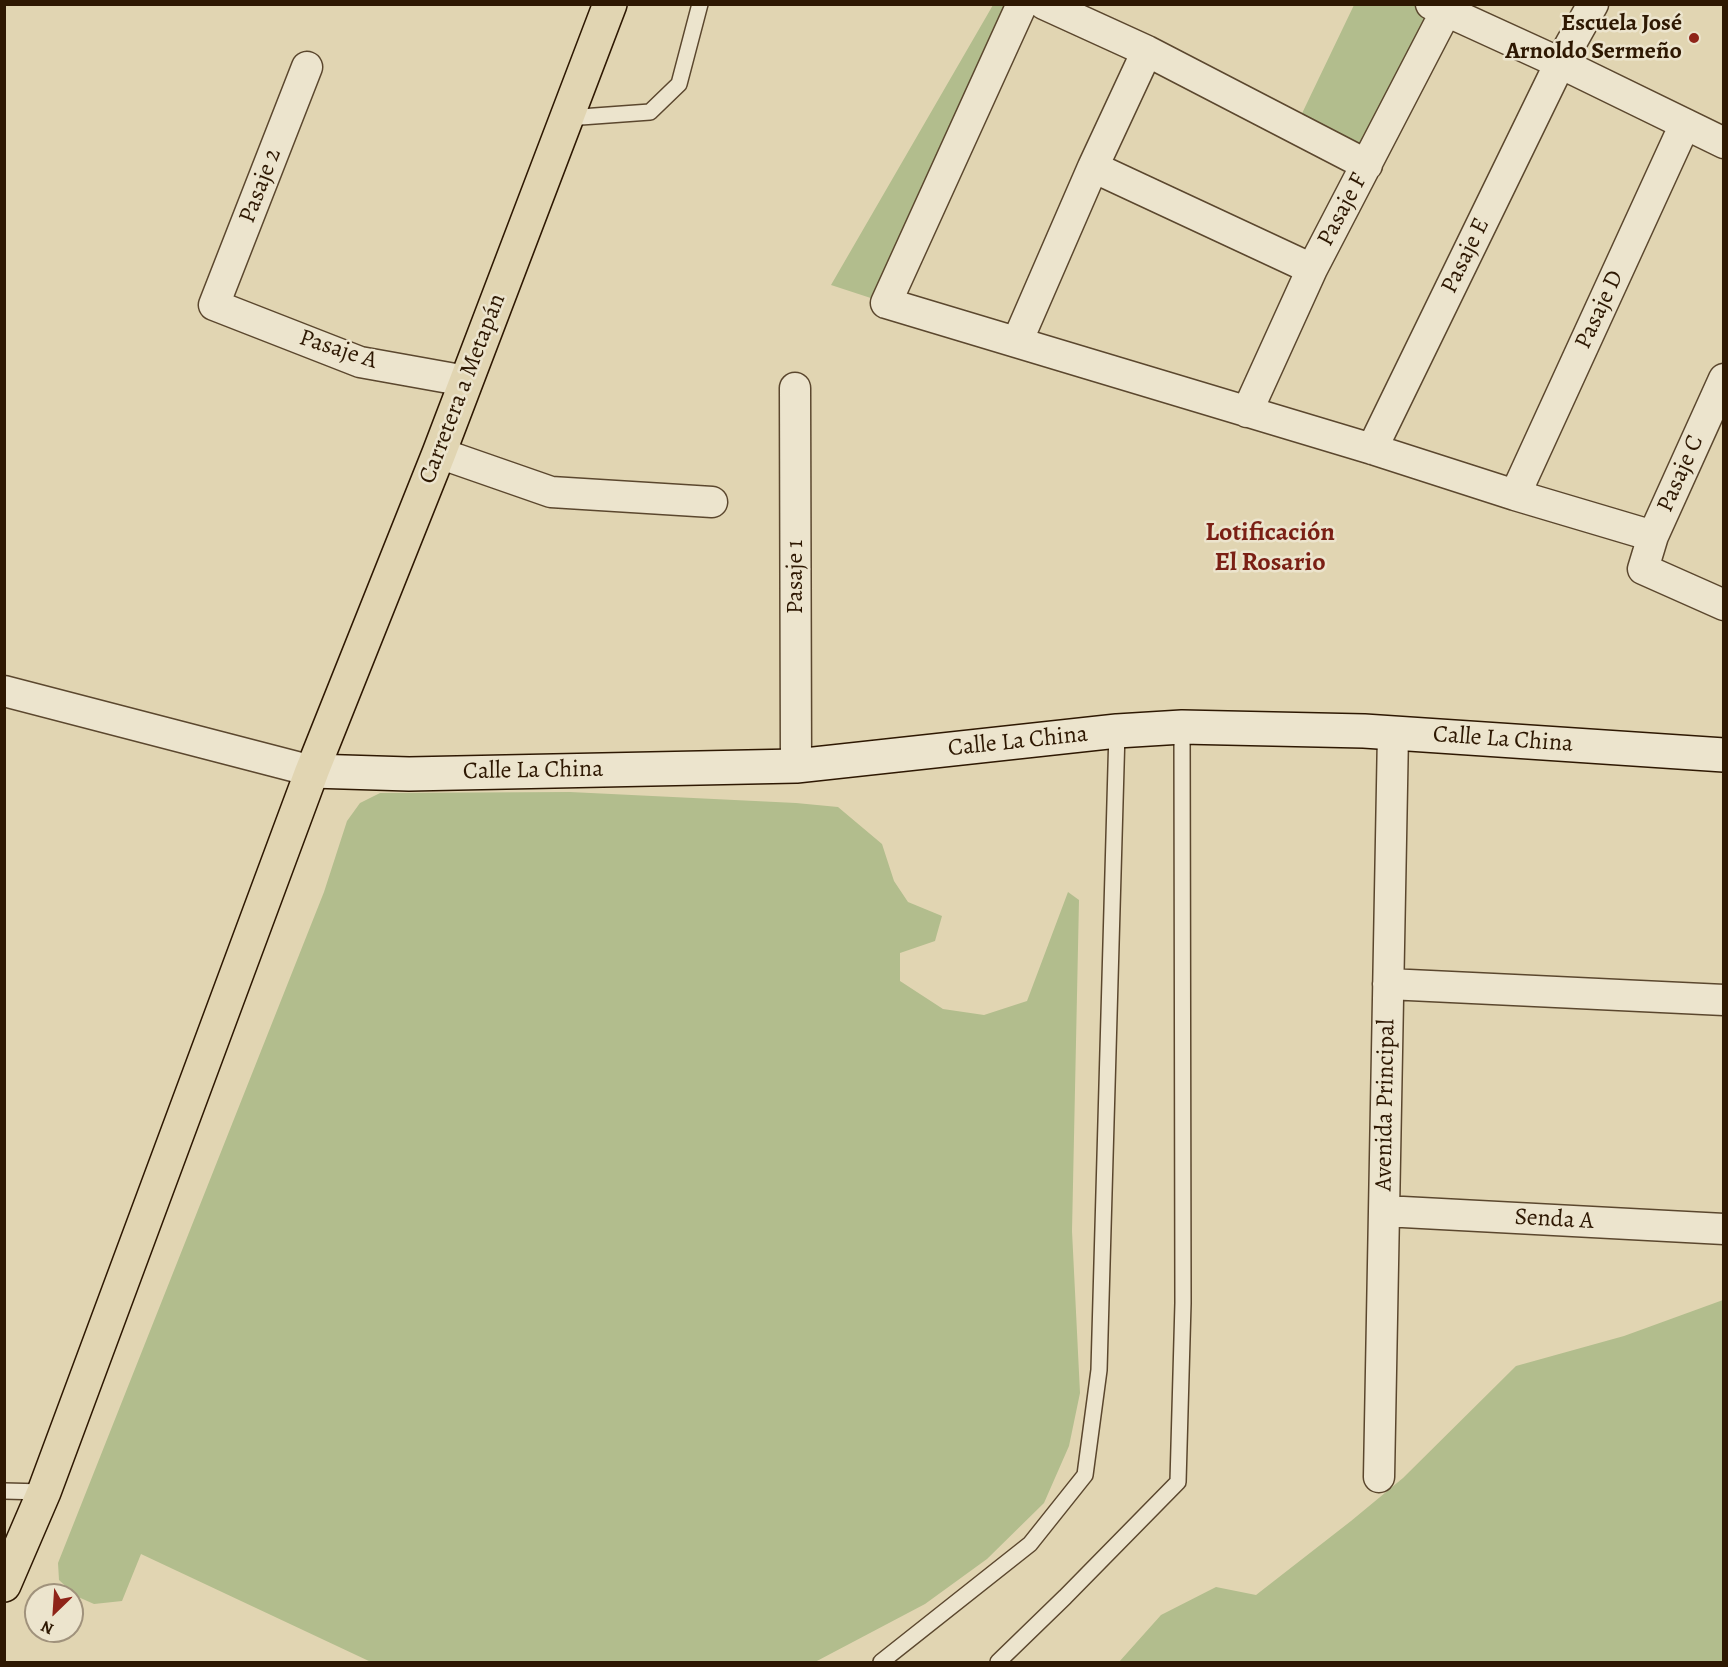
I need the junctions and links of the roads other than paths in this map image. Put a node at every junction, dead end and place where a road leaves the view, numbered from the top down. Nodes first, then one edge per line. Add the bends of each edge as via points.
1 (610, 4) edge
2 (700, 4) edge
3 (1022, 4) edge
4 (1044, 4) edge
5 (1593, 4) edge
6 (1439, 8) edge
7 (1147, 51) junction
8 (1560, 63) junction
9 (307, 68) dead end
10 (567, 118) junction
11 (1685, 124) junction
12 (1724, 143) edge
13 (1367, 165) junction
14 (1093, 167) junction
15 (1312, 269) junction
16 (214, 305) joint
17 (1017, 342) junction
18 (1724, 379) edge
19 (466, 381) junction
20 (795, 388) dead end
21 (1247, 412) junction
22 (1372, 449) junction
23 (439, 453) junction
24 (1515, 495) junction
25 (712, 502) dead end
26 (1653, 536) junction
27 (1724, 605) edge
28 (4, 691) edge
29 (1182, 727) junction
30 (1116, 731) junction
31 (1392, 733) junction
32 (1724, 755) edge
33 (796, 766) junction
34 (312, 771) junction
35 (1388, 984) junction
36 (1724, 1000) edge
37 (1384, 1211) junction
38 (1724, 1229) edge
39 (1379, 1476) dead end
40 (4, 1491) edge
41 (44, 1492) junction
42 (4, 1585) edge
43 (881, 1662) edge
44 (998, 1662) edge

1 - 10 main road, Carretera a Metapán
2 - 10 lane via 679,84 650,111
3 - 17 street via 886,303
4 - 7 street
5 - 8 street, Pasaje E
6 - 8 street
6 - 13 street, Pasaje F
7 - 13 street
7 - 14 street
8 - 11 street
8 - 22 street, Pasaje E
9 - 16 street, Pasaje 2
10 - 19 main road, Carretera a Metapán
11 - 12 street
11 - 24 street, Pasaje D
13 - 15 street, Pasaje F
14 - 15 street
14 - 17 street
15 - 21 street, Pasaje F
16 - 19 street, Pasaje A via 360,362
17 - 21 street
18 - 26 street, Pasaje C
19 - 23 main road, Carretera a Metapán
20 - 33 street, Pasaje 1
21 - 22 street
22 - 24 street
23 - 25 street via 551,492
23 - 34 main road, Carretera a Metapán
24 - 26 street
26 - 27 street, Pasaje C via 1643,569
28 - 34 street
29 - 30 main road, Calle La China
29 - 31 main road, Calle La China
29 - 44 lane via 1183,1303 1178,1482
30 - 33 main road, Calle La China
30 - 43 lane via 1099,1370 1085,1475 1030,1544
31 - 32 main road, Calle La China
31 - 35 street, Avenida Principal
33 - 34 main road, Calle La China via 409,774
34 - 41 main road, Carretera a Metapán
35 - 36 street
35 - 37 street, Avenida Principal
37 - 38 street, Senda A
37 - 39 street, Avenida Principal
40 - 41 lane
41 - 42 main road, Carretera a Metapán

